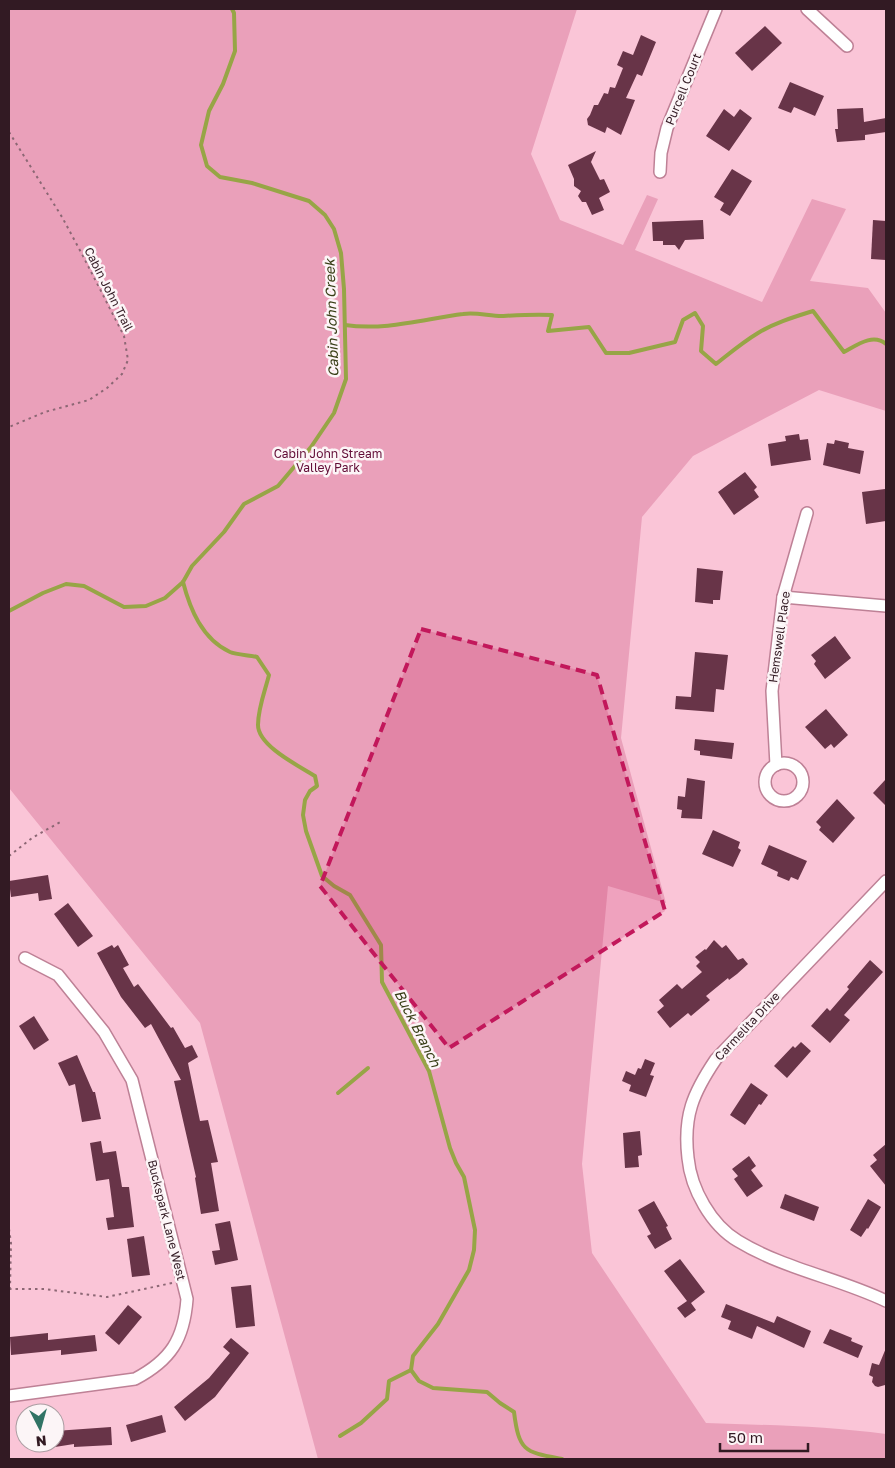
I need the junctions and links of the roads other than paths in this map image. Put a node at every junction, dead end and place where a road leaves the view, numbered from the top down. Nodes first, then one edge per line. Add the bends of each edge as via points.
1 (716, 9) edge
2 (807, 9) edge
3 (847, 46) dead end
4 (660, 172) dead end
5 (807, 513) dead end
6 (783, 597) junction
7 (886, 606) edge
8 (776, 764) dead end
9 (886, 881) edge
10 (25, 958) dead end
11 (885, 1296) edge
12 (9, 1396) edge

1 - 4 street, Purcell Court via 667,128
2 - 3 street
5 - 6 street, Hemswell Place
6 - 7 street
6 - 8 street, Hemswell Place via 772,691
9 - 11 street, Carmelita Drive via 716,1058 700,1082 693,1100 686,1139 689,1167 696,1188 719,1225 736,1240 779,1262
10 - 12 street, Buckspark Lane West via 58,974 104,1032 132,1080 187,1298 181,1336 162,1361 135,1379

